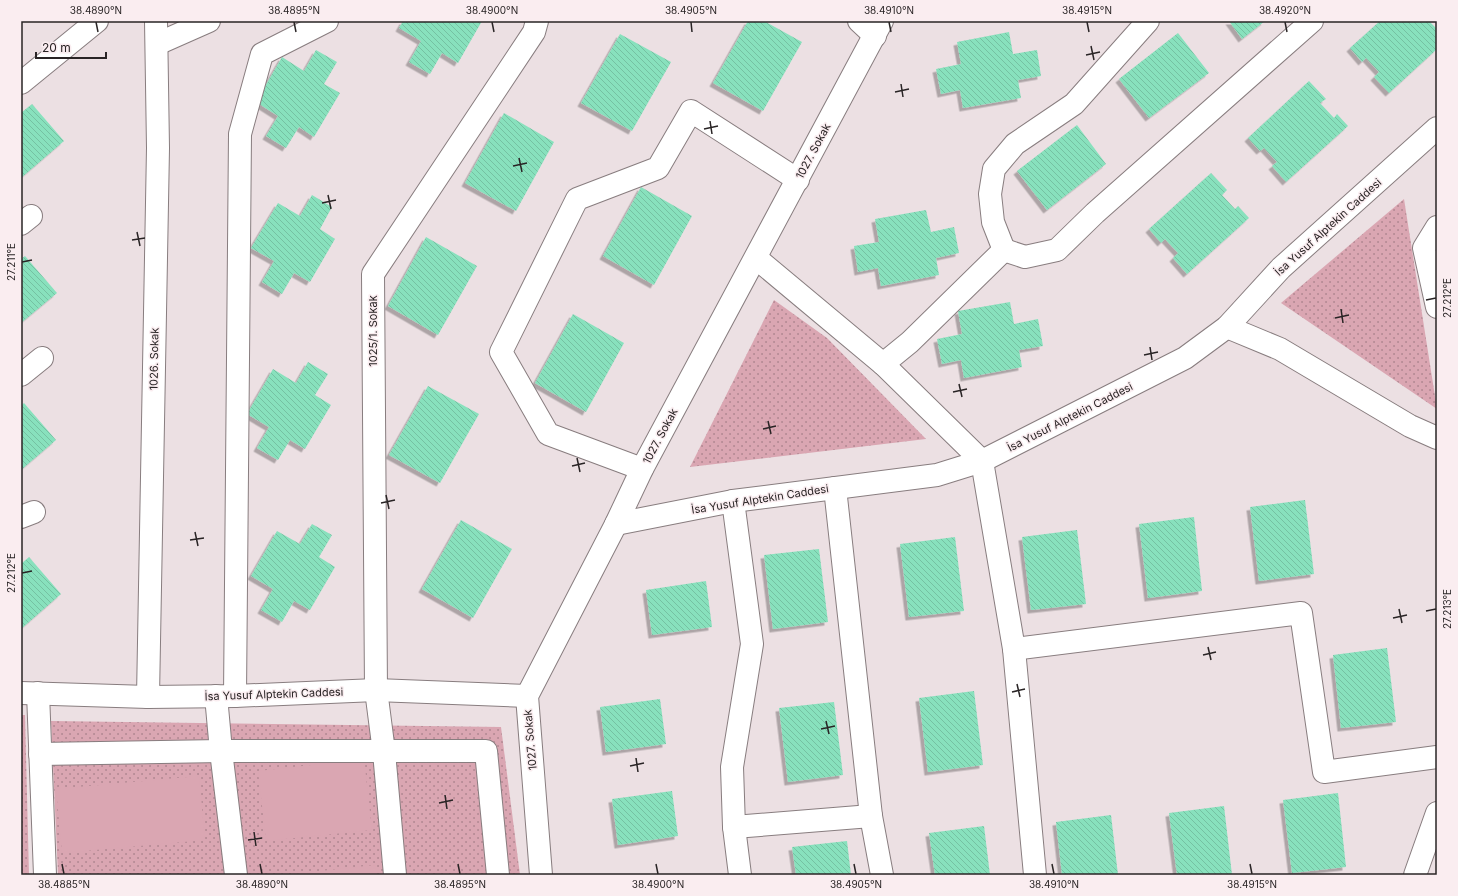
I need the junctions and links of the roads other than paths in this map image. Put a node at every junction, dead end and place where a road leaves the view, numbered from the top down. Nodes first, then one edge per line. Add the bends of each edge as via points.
1 (97, 21) edge
2 (156, 21) edge
3 (209, 21) edge
4 (327, 21) edge
5 (537, 21) edge
6 (859, 21) edge
7 (1148, 21) edge
8 (1312, 21) edge
9 (879, 28) edge
10 (157, 44) junction
11 (21, 82) edge
12 (1437, 128) edge
13 (798, 180) junction
14 (1437, 227) edge
15 (1004, 250) junction
16 (756, 258) junction
17 (1437, 307) edge
18 (1227, 327) junction
19 (42, 358) dead end
20 (883, 364) junction
21 (21, 375) edge
22 (1437, 438) edge
23 (982, 461) junction
24 (642, 469) junction
25 (835, 488) junction
26 (733, 501) junction
27 (616, 524) junction
28 (1014, 649) junction
29 (376, 690) junction
30 (29, 693) edge
31 (225, 696) junction
32 (527, 696) junction
33 (148, 697) junction
34 (221, 751) junction
35 (384, 752) junction
36 (40, 754) junction
37 (1437, 757) edge
38 (1437, 813) edge
39 (871, 816) junction
40 (734, 827) junction
41 (45, 875) edge
42 (236, 875) edge
43 (395, 875) edge
44 (498, 875) edge
45 (541, 875) edge
46 (740, 875) edge
47 (882, 875) edge
48 (1035, 875) edge
49 (1415, 875) edge

1 - 11 street
2 - 10 street, 1026. Sokak
3 - 10 street
4 - 31 street via 262,54 240,134
5 - 29 street, 1025/1. Sokak via 534,32 373,274
6 - 9 street
7 - 15 street via 1074,104 1015,144 994,169 990,194 993,222
8 - 15 street via 1095,213 1057,250 1026,257
9 - 13 street, 1027. Sokak
10 - 33 street, 1026. Sokak
12 - 18 street, İsa Yusuf Alptekin Caddesi via 1281,268
13 - 16 street, 1027. Sokak
13 - 24 street via 691,111 658,168 577,199 501,352 548,434
14 - 17 street via 1424,248
15 - 20 street via 910,342
16 - 20 street
16 - 24 street, 1027. Sokak
18 - 22 street via 1280,349 1410,426
18 - 23 street, İsa Yusuf Alptekin Caddesi via 1185,358
19 - 21 street
20 - 23 street
23 - 25 street, İsa Yusuf Alptekin Caddesi via 937,475
23 - 28 street
24 - 27 street, 1027. Sokak
25 - 26 street, İsa Yusuf Alptekin Caddesi
25 - 39 street
26 - 27 street, İsa Yusuf Alptekin Caddesi
26 - 40 street via 752,644 732,767
27 - 32 street, 1027. Sokak
28 - 37 street via 1301,613 1324,772
28 - 48 street
29 - 31 street, İsa Yusuf Alptekin Caddesi
29 - 32 street, İsa Yusuf Alptekin Caddesi
29 - 35 street, 1025/1. Sokak
30 - 33 street, İsa Yusuf Alptekin Caddesi
30 - 36 street
31 - 33 street, İsa Yusuf Alptekin Caddesi
31 - 34 street
32 - 45 street, 1027. Sokak
34 - 35 street
34 - 36 street
34 - 42 street
35 - 43 street, 1025/1. Sokak
35 - 44 street via 486,751
36 - 41 street
38 - 49 street
39 - 40 street
39 - 47 street
40 - 46 street

